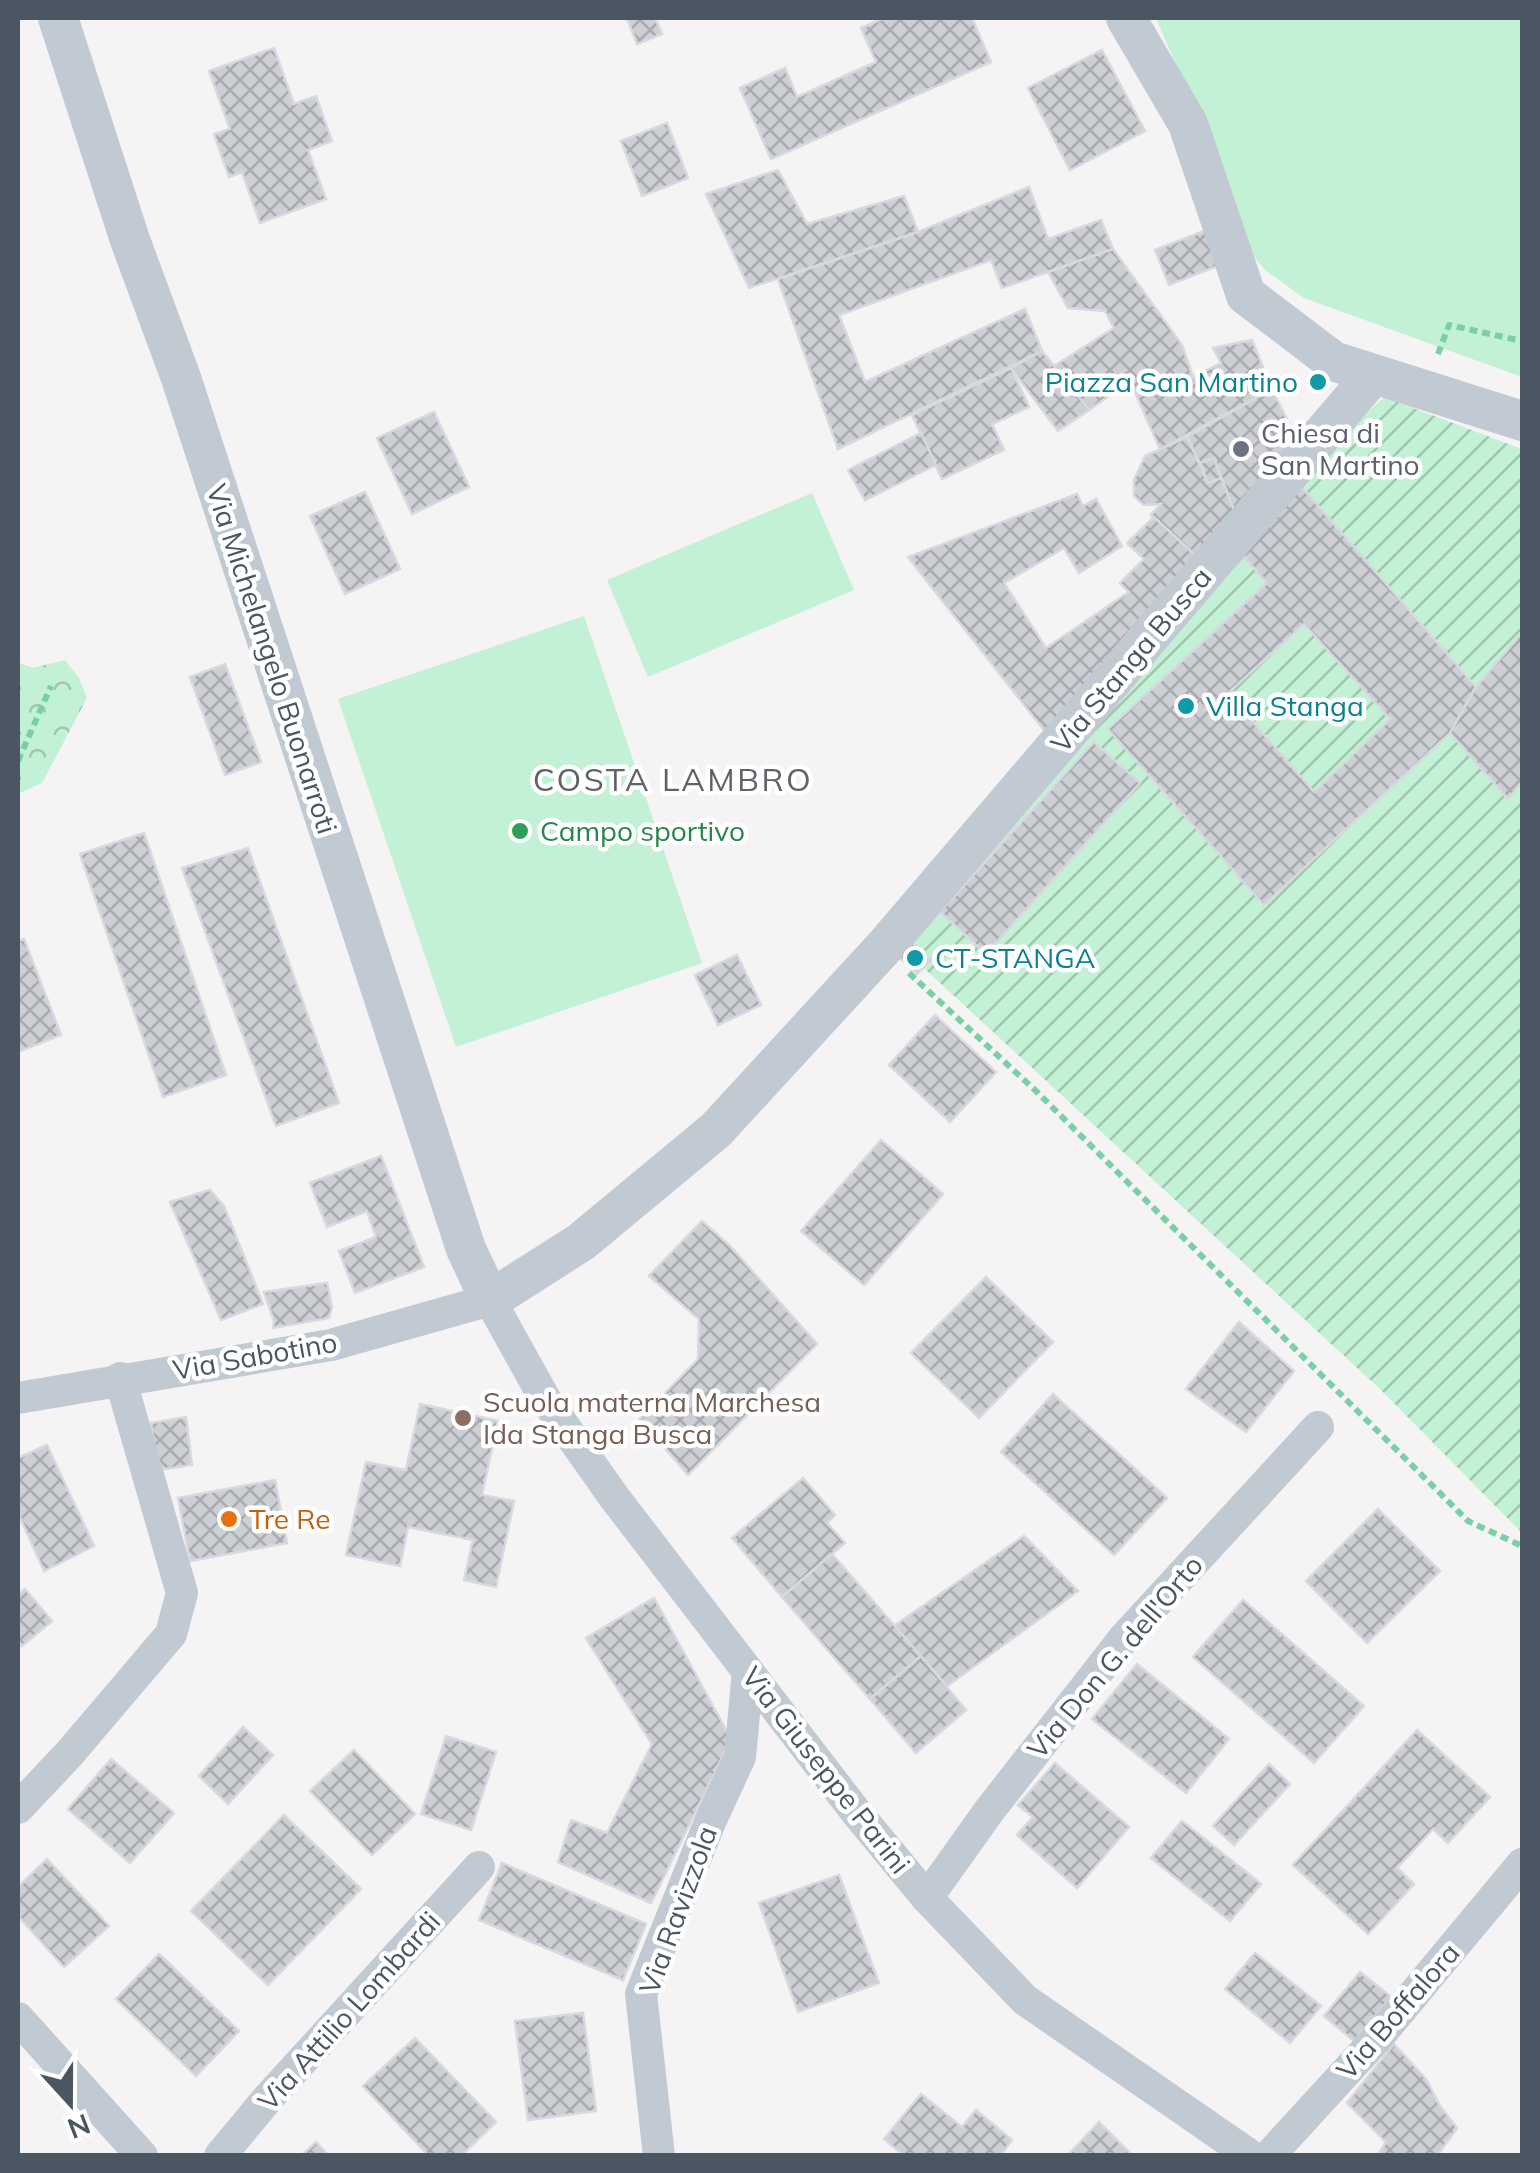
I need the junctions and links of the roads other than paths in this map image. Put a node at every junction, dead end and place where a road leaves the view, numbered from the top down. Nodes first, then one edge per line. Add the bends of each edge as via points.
1 (58, 18) edge
2 (1126, 18) edge
3 (1374, 375) junction
4 (1522, 422) edge
5 (490, 1300) junction
6 (120, 1378) junction
7 (18, 1398) edge
8 (1318, 1428) dead end
9 (748, 1671) junction
10 (18, 1808) edge
11 (1522, 1864) edge
12 (480, 1867) dead end
13 (927, 1898) junction
14 (18, 2018) edge
15 (142, 2156) edge
16 (220, 2156) edge
17 (659, 2156) edge
18 (1252, 2156) edge
19 (1269, 2156) edge

1 - 5 street, Via Michelangelo Buonarroti via 466,1248
2 - 3 street via 1188,124 1246,294 1333,361
3 - 4 street
3 - 5 street, Via Stanga Busca via 885,946 716,1130 581,1242
5 - 6 street, Via Sabotino via 332,1346
5 - 9 street, Via Giuseppe Parini via 545,1399
6 - 7 street, Via Sabotino
6 - 10 street via 182,1593 171,1634
8 - 13 street, Via Don G. dell'Orto via 1124,1638
9 - 13 street, Via Giuseppe Parini
9 - 17 street, Via Ravizzola via 740,1757 642,1994
11 - 19 street, Via Boffalora
12 - 16 street, Via Attilio Lombardi
13 - 18 street, Via Giuseppe Parini via 1025,2000
14 - 15 street

